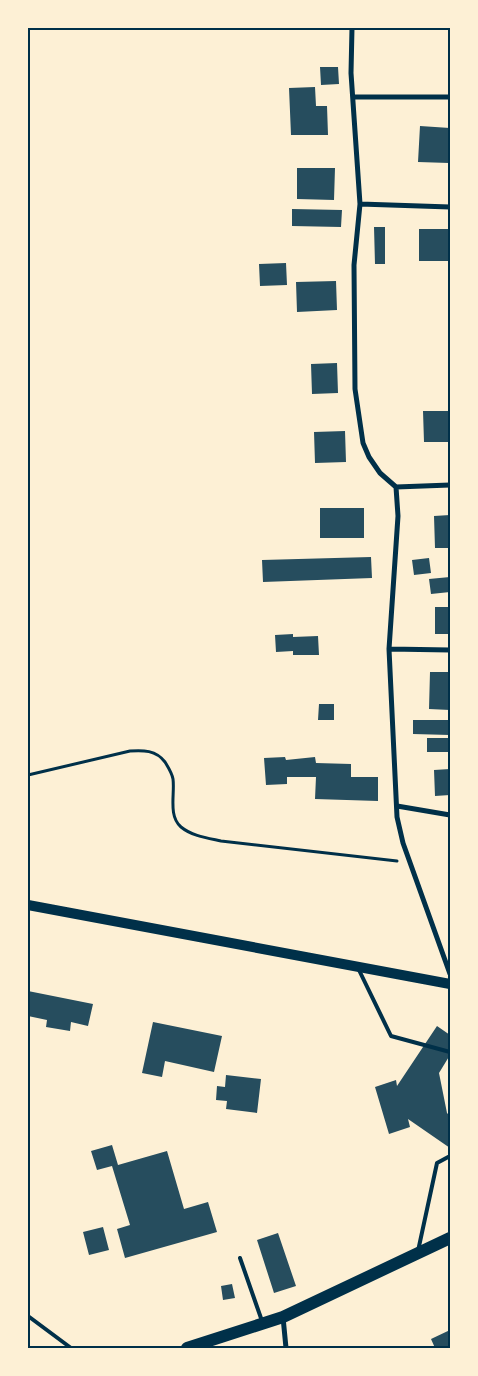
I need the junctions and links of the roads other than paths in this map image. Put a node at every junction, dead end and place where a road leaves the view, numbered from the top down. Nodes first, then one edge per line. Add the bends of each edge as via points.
1 (352, 28) edge
2 (354, 97) junction
3 (450, 97) edge
4 (360, 204) junction
5 (450, 207) edge
6 (450, 485) edge
7 (396, 487) junction
8 (389, 649) junction
9 (450, 650) edge
10 (396, 806) junction
11 (450, 815) edge
12 (28, 905) edge
13 (357, 966) junction
14 (450, 974) edge
15 (450, 984) edge
16 (450, 1052) edge
17 (450, 1156) edge
18 (450, 1238) edge
19 (418, 1253) junction
20 (240, 1258) dead end
21 (28, 1316) edge
22 (283, 1317) junction
23 (262, 1323) junction
24 (71, 1348) edge
25 (187, 1348) edge
26 (286, 1348) edge

1 - 2 street
2 - 3 street
2 - 4 street
4 - 5 street
4 - 7 street via 354,265 356,398 363,444 380,473
6 - 7 street
7 - 8 street via 398,516
8 - 9 street
8 - 10 street
10 - 11 street
10 - 14 street via 410,863
12 - 13 main road
13 - 15 main road
13 - 16 lane via 391,1036
17 - 19 lane via 437,1162
18 - 19 main road
19 - 22 main road
20 - 23 lane
21 - 24 lane
22 - 23 main road
22 - 26 street
23 - 25 main road

